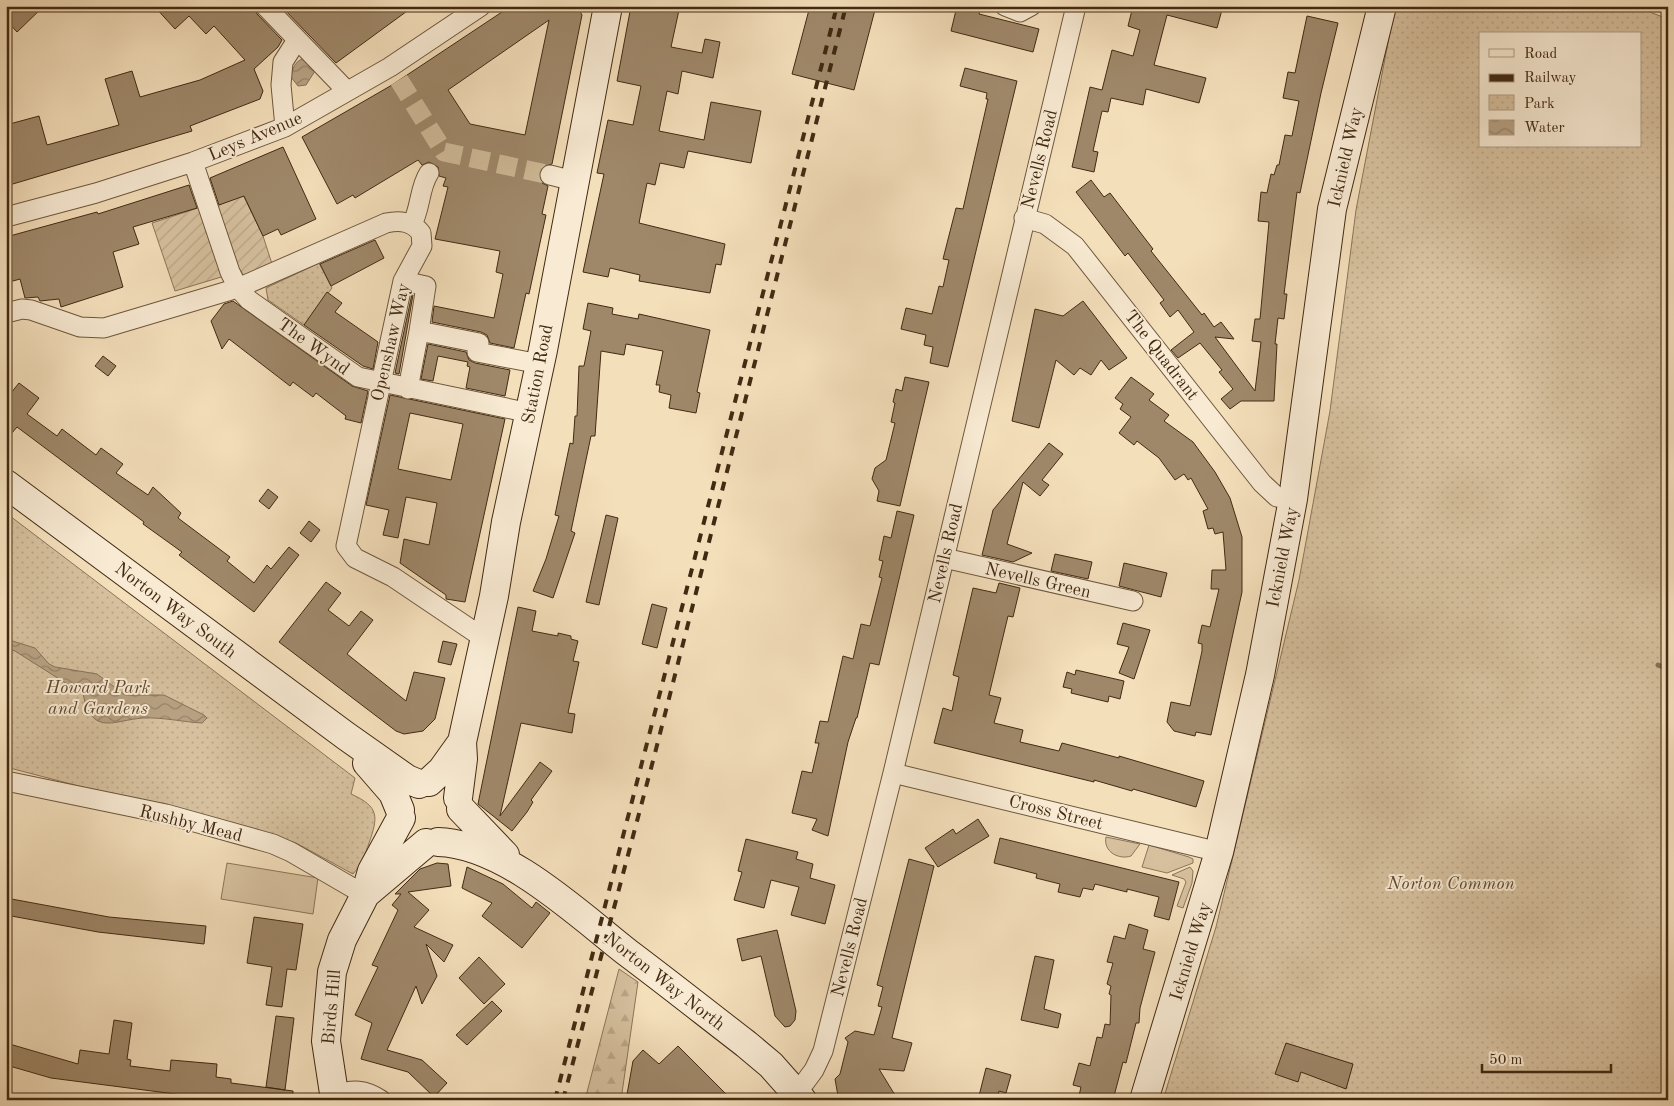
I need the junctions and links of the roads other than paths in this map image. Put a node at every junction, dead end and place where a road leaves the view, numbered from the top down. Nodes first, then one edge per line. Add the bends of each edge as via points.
1 (265, 6) edge
2 (481, 6) edge
3 (608, 6) edge
4 (1005, 6) edge
5 (1030, 6) edge
6 (1382, 6) edge
7 (1074, 7) edge
8 (297, 40) junction
9 (347, 91) junction
10 (285, 127) junction
11 (193, 162) junction
12 (429, 172) dead end
13 (6, 217) edge
14 (1024, 218) junction
15 (412, 224) junction
16 (403, 281) junction
17 (238, 288) junction
18 (6, 313) edge
19 (419, 331) junction
20 (540, 364) junction
21 (382, 384) junction
22 (408, 389) junction
23 (530, 413) junction
24 (6, 484) edge
25 (1293, 499) junction
26 (944, 558) junction
27 (1133, 601) dead end
28 (485, 639) junction
29 (346, 736) junction
30 (462, 742) junction
31 (893, 773) junction
32 (6, 782) edge
33 (424, 783) junction
34 (460, 803) junction
35 (400, 814) junction
36 (432, 843) junction
37 (1219, 852) junction
38 (520, 871) junction
39 (365, 894) junction
40 (800, 1097) edge
41 (335, 1098) edge
42 (381, 1100) edge
43 (1144, 1100) edge

1 - 8 street
2 - 9 street, Leys Avenue via 395,74
3 - 20 street, Station Road via 562,178
4 - 5 street via 1020,12
6 - 25 street, Icknield Way via 1332,209
7 - 14 street, Nevells Road
8 - 9 street
8 - 10 street via 283,62 281,85
9 - 10 street, Leys Avenue
10 - 11 street, Leys Avenue
11 - 13 street, Leys Avenue
11 - 17 street, The Wynd
12 - 15 street
14 - 25 street, The Quadrant via 1045,224 1081,251 1262,483 1277,497
14 - 26 street, Nevells Road
15 - 16 street, Openshaw Way via 421,233 423,242
15 - 17 street via 403,221 386,223
16 - 19 street via 426,286
16 - 21 street, Openshaw Way
17 - 18 street via 104,328 80,327 31,310
17 - 21 street, The Wynd via 249,300 358,377
19 - 20 street via 479,343 477,352
19 - 22 street
20 - 23 street, Station Road
21 - 22 street, The Wynd
21 - 28 street, Openshaw Way via 372,417 346,546 355,558 393,577
22 - 23 street, The Wynd
23 - 28 street, Station Road
24 - 29 street, Norton Way South
25 - 37 street, Icknield Way via 1260,675
26 - 27 street, Nevells Green
26 - 31 street, Nevells Road
28 - 30 street, Station Road
29 - 33 street, Norton Way South via 407,779
29 - 35 street, Norton Way South via 393,794
30 - 33 street, Station Road via 442,770
30 - 34 street, Station Road
31 - 37 street, Cross Street
31 - 40 street, Nevells Road via 823,1051
32 - 39 street, Rushby Mead via 166,814 273,844
33 - 34 street via 441,784 451,789
33 - 35 street via 407,795
34 - 36 street via 461,820 456,830 448,838
34 - 38 street, Norton Way North
35 - 36 street via 410,835
35 - 39 street, Birds Hill via 372,871
36 - 38 street, Norton Way North via 472,847
36 - 39 street, Birds Hill
37 - 43 street, Icknield Way
38 - 40 street, Norton Way North via 746,1044 771,1065
39 - 41 street, Birds Hill via 342,940 332,972 326,1041
41 - 42 street, Birds Hill via 350,1090 364,1091

